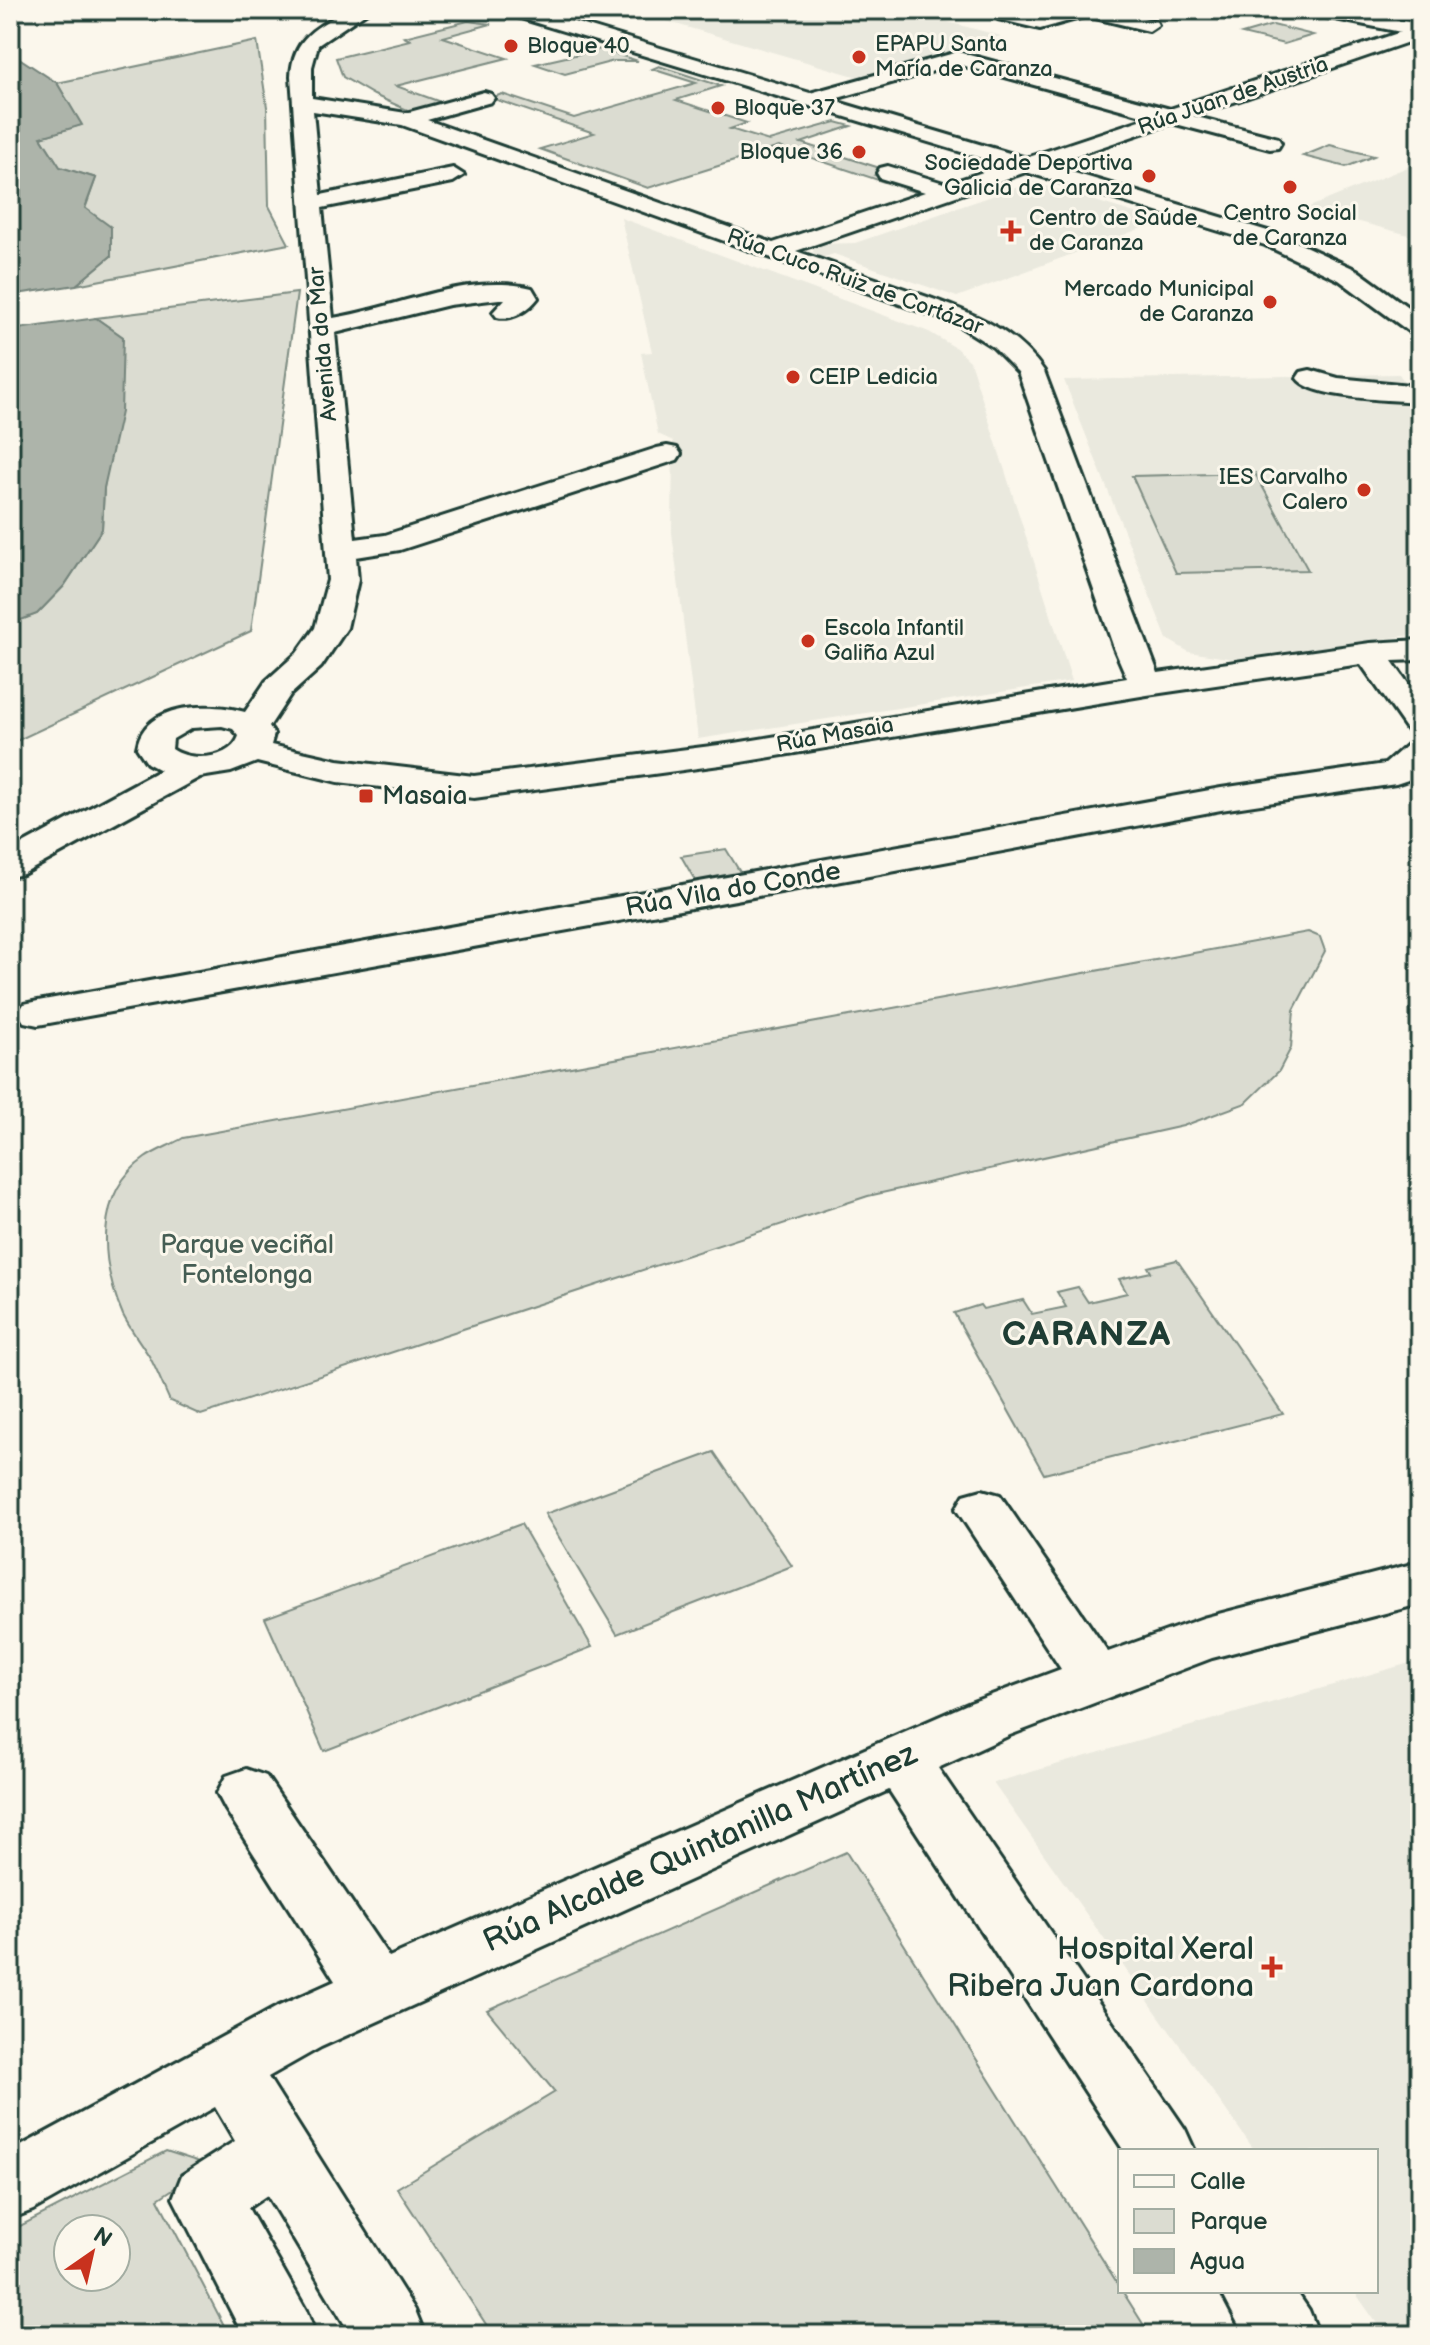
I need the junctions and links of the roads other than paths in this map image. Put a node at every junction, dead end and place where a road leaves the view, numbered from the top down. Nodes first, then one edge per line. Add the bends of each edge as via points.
1 (361, 10) edge
2 (514, 10) edge
3 (1087, 10) edge
4 (1320, 10) edge
5 (1005, 15) dead end
6 (1149, 25) dead end
7 (1420, 31) edge
8 (309, 41) junction
9 (319, 67) dead end
10 (343, 89) dead end
11 (484, 98) dead end
12 (811, 99) junction
13 (302, 103) junction
14 (372, 104) junction
15 (1171, 117) junction
16 (401, 118) junction
17 (306, 135) junction
18 (1270, 143) dead end
19 (1027, 165) junction
20 (888, 173) dead end
21 (453, 175) dead end
22 (949, 192) junction
23 (311, 203) junction
24 (772, 251) junction
25 (506, 312) dead end
26 (322, 327) junction
27 (1420, 328) edge
28 (1310, 378) dead end
29 (1420, 394) edge
30 (667, 454) dead end
31 (496, 511) junction
32 (495, 542) dead end
33 (340, 550) junction
34 (1420, 650) edge
35 (1370, 653) junction
36 (1147, 685) junction
37 (278, 688) junction
38 (211, 716) junction
39 (1420, 724) edge
40 (251, 738) junction
41 (1420, 751) edge
42 (179, 763) junction
43 (10, 866) edge
44 (38, 1013) dead end
45 (982, 1509) dead end
46 (1420, 1583) edge
47 (1097, 1679) junction
48 (900, 1759) junction
49 (246, 1793) dead end
50 (377, 1992) junction
51 (226, 2067) junction
52 (1161, 2149) edge
53 (277, 2151) junction
54 (10, 2187) edge
55 (1256, 2293) edge
56 (281, 2335) edge
57 (390, 2335) edge
58 (1284, 2335) edge

1 - 8 street
2 - 12 street
3 - 5 street via 1040,23
3 - 6 street
4 - 7 street
7 - 15 street, Rúa Juan de Austria
8 - 9 street
8 - 13 street, Avenida do Mar via 302,63
10 - 14 street
11 - 16 street
12 - 15 street via 958,58
12 - 19 street
13 - 14 street
13 - 16 street
13 - 17 street, Avenida do Mar
14 - 16 street
15 - 18 street
15 - 19 street, Rúa Juan de Austria
16 - 17 street via 346,119
16 - 24 street, Rúa Cuco Ruiz de Cortázar
17 - 23 street, Avenida do Mar
19 - 22 street, Rúa Juan de Austria
19 - 27 street via 1273,240 1348,275
20 - 22 street
21 - 23 street
22 - 24 street, Rúa Juan de Austria
23 - 26 street, Avenida do Mar
24 - 36 street, Rúa Cuco Ruiz de Cortázar via 967,320 1017,352 1031,371
25 - 26 street via 526,298 523,293 494,289
26 - 33 street, Avenida do Mar
28 - 29 street via 1335,386
30 - 31 street
31 - 32 street
31 - 33 street via 389,544
33 - 37 street, Avenida do Mar via 343,580 331,628 309,660
34 - 35 street, Rúa Masaia
35 - 36 street, Rúa Masaia
35 - 39 street
36 - 40 street, Rúa Masaia via 735,753 474,787 338,771
37 - 38 street, Avenida do Mar
37 - 40 street, Avenida do Mar
38 - 40 street, Rúa Masaia via 235,718
38 - 42 street, Avenida do Mar via 166,728 154,745 156,753
40 - 42 street via 225,763
41 - 44 street, Rúa Vila do Conde via 1396,773 1221,799
42 - 43 street
45 - 47 street
46 - 47 street, Rúa Alcalde Quintanilla Martínez via 1203,1639
47 - 48 street, Rúa Alcalde Quintanilla Martínez
48 - 50 street, Rúa Alcalde Quintanilla Martínez
48 - 52 street
49 - 50 street
50 - 51 street, Rúa Alcalde Quintanilla Martínez
51 - 53 street
51 - 54 street, Rúa Alcalde Quintanilla Martínez
53 - 56 street via 206,2198
53 - 57 street
55 - 58 street

